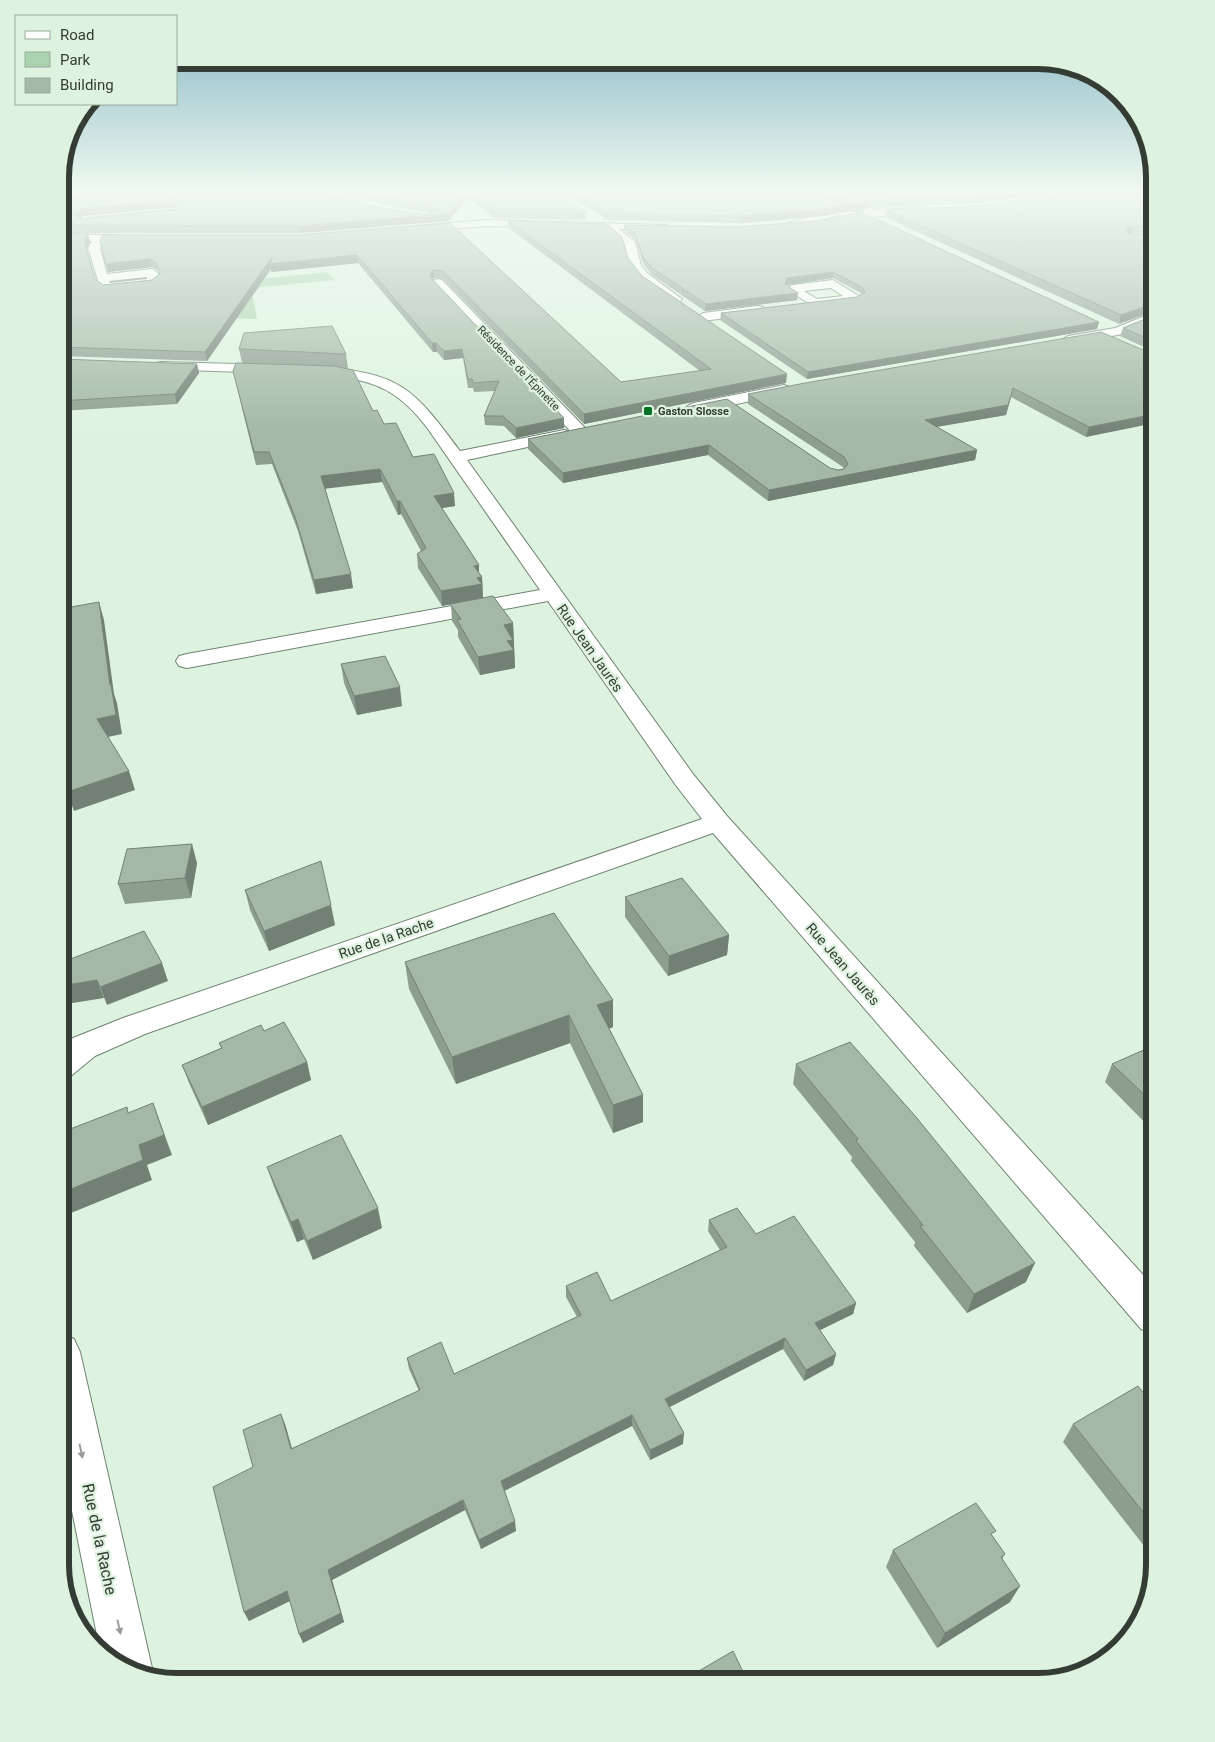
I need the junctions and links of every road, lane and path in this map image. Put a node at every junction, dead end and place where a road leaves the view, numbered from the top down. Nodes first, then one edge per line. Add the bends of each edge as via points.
1 (102, 273) edge
2 (642, 273) edge
3 (103, 278) dead end
4 (438, 283) edge
5 (815, 303) edge
6 (796, 305) edge
7 (776, 308) edge
8 (695, 312) junction
9 (1146, 321) edge
10 (718, 328) edge
11 (1054, 342) edge
12 (150, 365) edge
13 (284, 370) edge
14 (307, 370) edge
15 (794, 388) edge
16 (730, 401) junction
17 (677, 411) edge
18 (746, 412) edge
19 (597, 428) edge
20 (580, 432) junction
21 (456, 457) junction
22 (553, 594) junction
23 (188, 661) dead end
24 (718, 822) junction
25 (69, 1059) edge
26 (1146, 1306) edge
27 (69, 1394) edge
28 (126, 1660) edge

1 - 3 street
2 - 8 street
4 - 20 street, Résidence de l’Épinette
5 - 6 street
7 - 8 street
8 - 10 street
9 - 11 street via 1118,337 1098,328
12 - 13 street
14 - 21 street, Rue Jean Jaurès via 357,376 392,386 418,407
15 - 16 street
16 - 17 street
16 - 18 street
19 - 20 street
20 - 21 street
21 - 22 street, Rue Jean Jaurès
22 - 23 street, Rue Jean Jaurès
22 - 24 street, Rue Jean Jaurès
24 - 25 street, Rue de la Rache via 127,1028 84,1047
24 - 26 street, Rue Jean Jaurès
27 -> 28 street, Rue de la Rache

